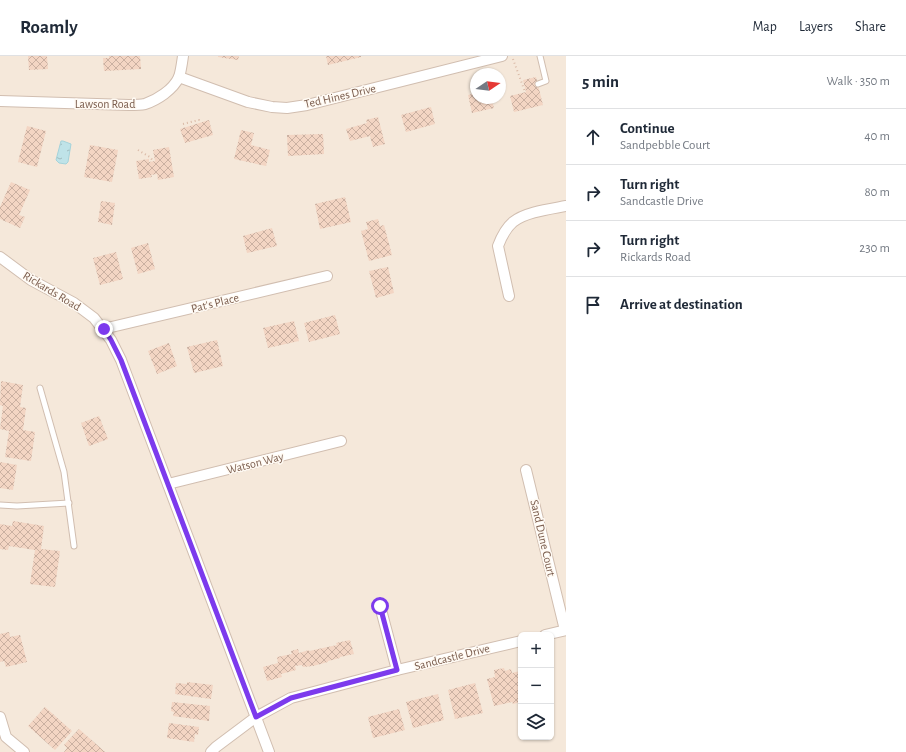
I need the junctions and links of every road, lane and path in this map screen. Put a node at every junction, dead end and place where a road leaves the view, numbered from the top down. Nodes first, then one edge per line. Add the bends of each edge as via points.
1 (183, 56) edge
2 (502, 56) edge
3 (512, 56) edge
4 (540, 56) edge
5 (179, 77) junction
6 (538, 84) dead end
7 (525, 92) dead end
8 (0, 101) edge
9 (200, 123) dead end
10 (183, 124) dead end
11 (138, 150) dead end
12 (153, 161) dead end
13 (566, 206) edge
14 (0, 256) edge
15 (327, 276) dead end
16 (509, 296) dead end
17 (104, 329) junction
18 (40, 388) dead end
19 (342, 441) dead end
20 (526, 470) dead end
21 (168, 484) junction
22 (69, 503) junction
23 (0, 505) edge
24 (74, 546) dead end
25 (380, 606) dead end
26 (565, 630) edge
27 (554, 633) edge
28 (518, 642) edge
29 (397, 670) junction
30 (0, 717) edge
31 (256, 717) junction
32 (24, 752) edge
33 (211, 752) edge
34 (269, 752) edge

1 - 5 street
2 - 5 street, Ted Hines Drive via 287,108 248,102
3 - 7 path
4 - 6 lane via 546,81
5 - 8 street, Lawson Road via 167,91 145,104
9 - 10 path via 199,120
11 - 12 path
13 - 16 street via 524,216 512,223 500,238 500,260
14 - 17 street, Rickards Road via 31,280 74,303
15 - 17 street, Pat's Place
17 - 21 street, Rickards Road via 121,360
18 - 22 lane via 64,472
19 - 21 street, Watson Way
20 - 26 street, Sand Dune Court
21 - 31 street, Rickards Road
22 - 23 lane
22 - 24 lane
25 - 29 street
26 - 27 street
28 - 29 street, Sandcastle Drive
29 - 31 street, Sandcastle Drive via 291,698
30 - 32 street via 6,736
31 - 33 street, Sandcastle Drive
31 - 34 street, Rickards Road

